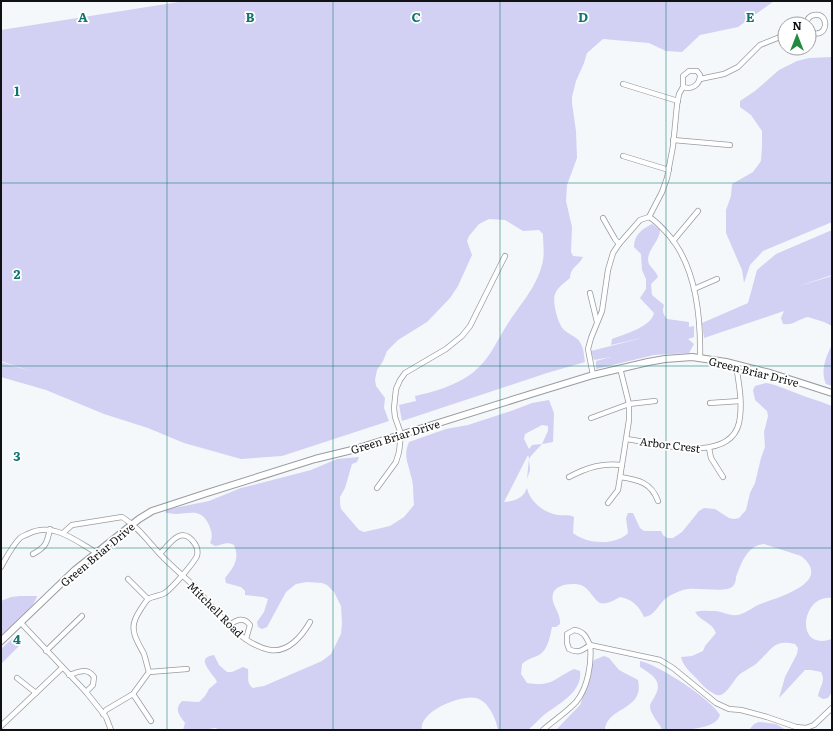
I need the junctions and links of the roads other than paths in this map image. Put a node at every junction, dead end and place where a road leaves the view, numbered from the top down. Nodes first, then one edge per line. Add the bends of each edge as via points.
1 (811, 16) edge
2 (817, 34) edge
3 (777, 38) edge
4 (700, 79) junction
5 (623, 84) dead end
6 (683, 88) junction
7 (678, 101) junction
8 (673, 140) junction
9 (730, 146) dead end
10 (623, 156) dead end
11 (669, 170) junction
12 (698, 211) dead end
13 (649, 217) junction
14 (603, 218) dead end
15 (673, 241) junction
16 (619, 244) junction
17 (505, 256) dead end
18 (717, 279) dead end
19 (694, 289) junction
20 (590, 293) dead end
21 (597, 324) junction
22 (700, 358) junction
23 (736, 365) junction
24 (620, 368) junction
25 (593, 375) junction
26 (832, 393) edge
27 (655, 401) dead end
28 (740, 401) junction
29 (710, 403) dead end
30 (629, 404) junction
31 (590, 418) dead end
32 (401, 434) junction
33 (627, 439) junction
34 (709, 448) junction
35 (622, 465) junction
36 (570, 477) dead end
37 (620, 477) junction
38 (723, 477) dead end
39 (377, 488) dead end
40 (658, 501) dead end
41 (608, 503) dead end
42 (134, 524) junction
43 (50, 529) junction
44 (63, 533) junction
45 (97, 553) junction
46 (33, 554) dead end
47 (160, 554) junction
48 (1, 567) edge
49 (182, 575) junction
50 (128, 579) dead end
51 (148, 600) junction
52 (82, 616) dead end
53 (310, 622) dead end
54 (21, 623) junction
55 (230, 625) junction
56 (246, 639) junction
57 (1, 641) edge
58 (590, 645) junction
59 (46, 651) junction
60 (62, 668) junction
61 (187, 669) dead end
62 (149, 672) junction
63 (69, 675) junction
64 (17, 678) dead end
65 (86, 692) junction
66 (36, 693) junction
67 (133, 694) junction
68 (832, 708) edge
69 (103, 714) junction
70 (152, 721) dead end
71 (1, 726) edge
72 (805, 729) edge
73 (6, 730) edge
74 (111, 730) edge
75 (542, 730) edge

1 - 2 street via 818,15 826,23 820,34
3 - 4 street via 760,45 738,67 724,74
4 - 6 street via 695,86
4 - 6 street via 697,71 689,71 683,76
5 - 7 street
6 - 7 street
7 - 8 street
8 - 9 street
8 - 11 street
10 - 11 street
11 - 13 street via 662,192
12 - 15 street
13 - 15 street
13 - 16 street via 640,220
14 - 16 street
15 - 19 street via 683,256
16 - 21 street via 613,253 608,270 602,311
17 - 32 street via 470,326 462,336 446,349 405,373 400,380 394,408
18 - 19 street
19 - 22 street via 700,327
20 - 21 street
21 - 25 street via 588,349
22 - 23 street, Green Briar Drive
22 - 24 street, Green Briar Drive via 665,359
23 - 26 street, Green Briar Drive
23 - 28 street, Arbor Crest
24 - 25 street, Green Briar Drive
24 - 30 street, Arbor Crest
25 - 32 street, Green Briar Drive
27 - 30 street
28 - 29 street
28 - 34 street, Arbor Crest via 738,425 733,436 722,444
30 - 31 street
30 - 33 street, Arbor Crest
32 - 39 street via 396,462
32 - 42 street, Green Briar Drive via 187,499 152,512
33 - 34 street, Arbor Crest via 692,449
33 - 35 street, Arbor Crest
34 - 38 street via 711,458
35 - 36 street via 599,465
35 - 37 street, Arbor Crest
37 - 40 street via 645,483 654,492
37 - 41 street, Arbor Crest via 618,490
42 - 44 street via 122,517 72,525
42 - 45 street, Green Briar Drive
42 - 47 street, Mitchell Road
43 - 44 street
43 - 46 street via 43,548
43 - 48 street via 36,530 20,538
44 - 45 street
45 - 54 street, Green Briar Drive via 75,570
47 - 49 street, Mitchell Road
47 - 49 street, Mitchell Road via 177,536 189,537 197,549 197,555
49 - 51 street, Mitchell Road via 164,593
49 - 55 street, Mitchell Road
50 - 51 street
51 - 62 street via 134,621 134,631
52 - 59 street
53 - 56 street, Mitchell Road via 299,638 279,650 260,647
54 - 57 street, Green Briar Drive
54 - 59 street
55 - 56 street, Mitchell Road
55 - 56 street via 238,619 248,622 250,629
58 - 58 street via 580,630 567,634 569,650 583,650
58 - 72 street via 660,660 721,705
58 - 75 street via 589,672 581,694 576,702
59 - 60 street
60 - 63 street
60 - 66 street
61 - 62 street
62 - 67 street
63 - 65 street
63 - 65 street via 91,672 94,677 93,684
64 - 66 street
65 - 69 street
66 - 71 street
67 - 69 street
67 - 70 street
68 - 72 street via 814,725
69 - 74 street
71 - 73 street

